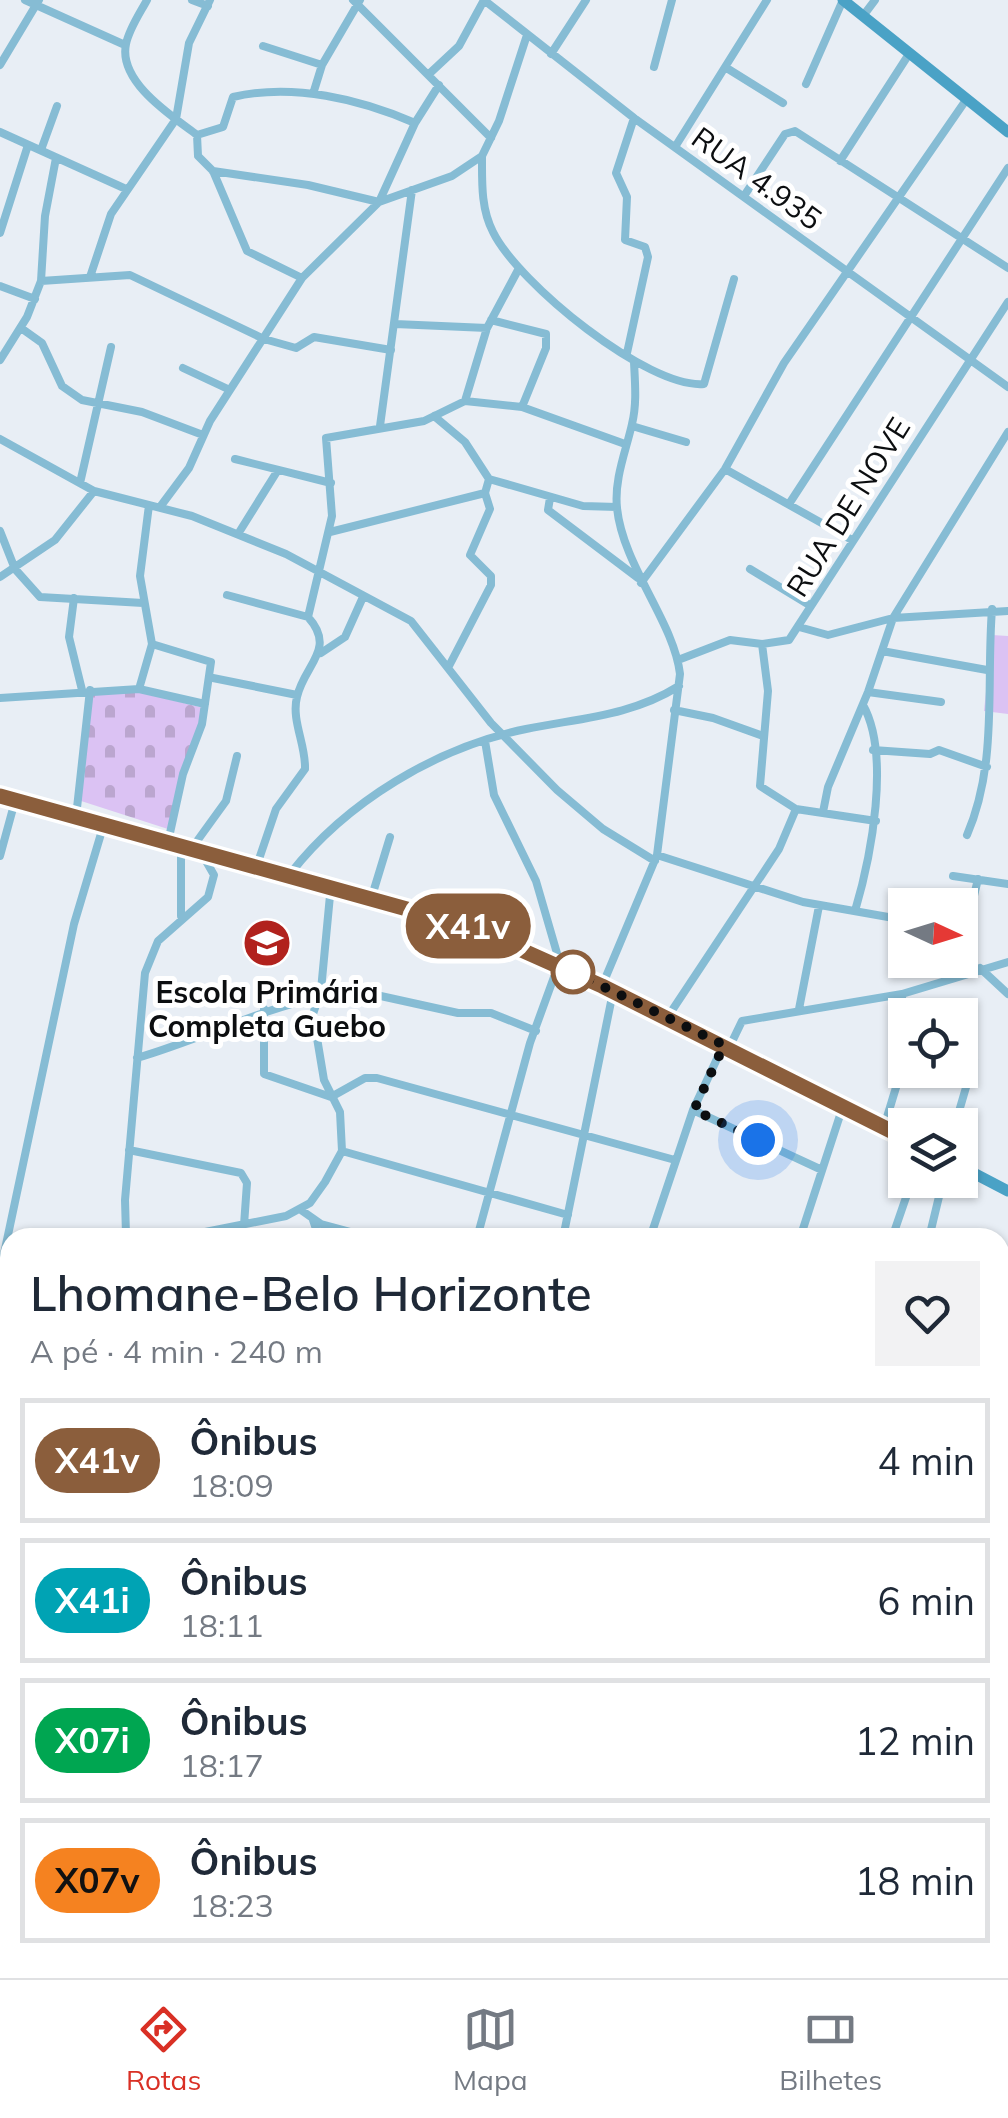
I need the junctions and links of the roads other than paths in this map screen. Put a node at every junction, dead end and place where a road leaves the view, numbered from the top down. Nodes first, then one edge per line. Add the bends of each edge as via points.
1 (25, 0) edge
2 (146, 0) edge
3 (192, 0) edge
4 (586, 0) edge
5 (672, 0) edge
6 (767, 0) edge
7 (843, 0) edge
8 (875, 0) edge
9 (488, 1) edge
10 (357, 2) edge
11 (38, 3) edge
12 (209, 3) edge
13 (862, 16) junction
14 (527, 35) junction
15 (125, 45) junction
16 (263, 46) dead end
17 (551, 54) junction
18 (909, 54) junction
19 (0, 65) edge
20 (322, 65) junction
21 (654, 67) dead end
22 (726, 67) junction
23 (430, 74) junction
24 (806, 84) dead end
25 (438, 85) junction
26 (313, 94) junction
27 (966, 100) junction
28 (783, 102) dead end
29 (57, 106) dead end
30 (634, 118) junction
31 (176, 119) junction
32 (414, 123) junction
33 (1005, 125) edge
34 (0, 132) edge
35 (197, 135) junction
36 (492, 138) junction
37 (28, 145) junction
38 (676, 147) junction
39 (41, 150) junction
40 (482, 156) junction
41 (56, 158) junction
42 (840, 161) junction
43 (1008, 168) edge
44 (212, 171) junction
45 (126, 189) junction
46 (412, 190) junction
47 (744, 196) junction
48 (901, 197) junction
49 (379, 202) junction
50 (0, 233) edge
51 (960, 236) junction
52 (1008, 268) edge
53 (518, 270) junction
54 (850, 274) junction
55 (90, 278) junction
56 (302, 278) junction
57 (734, 279) dead end
58 (41, 281) junction
59 (0, 286) edge
60 (35, 299) junction
61 (1008, 302) edge
62 (909, 318) junction
63 (394, 324) junction
64 (489, 324) junction
65 (20, 328) junction
66 (264, 339) junction
67 (112, 347) dead end
68 (391, 350) junction
69 (627, 353) junction
70 (0, 360) edge
71 (969, 360) junction
72 (634, 362) junction
73 (183, 368) dead end
74 (1008, 386) edge
75 (230, 390) junction
76 (465, 402) junction
77 (98, 403) junction
78 (522, 407) junction
79 (434, 416) junction
80 (380, 426) junction
81 (632, 426) junction
82 (1008, 432) edge
83 (203, 435) junction
84 (0, 439) edge
85 (686, 442) dead end
86 (625, 444) junction
87 (235, 459) dead end
88 (725, 469) junction
89 (278, 470) junction
90 (489, 479) junction
91 (80, 483) junction
92 (332, 483) junction
93 (94, 491) junction
94 (485, 493) junction
95 (550, 498) junction
96 (788, 504) junction
97 (148, 505) junction
98 (160, 507) junction
99 (617, 507) junction
100 (0, 532) edge
101 (330, 532) junction
102 (238, 534) junction
103 (852, 540) junction
104 (15, 569) junction
105 (750, 570) dead end
106 (320, 571) junction
107 (0, 577) edge
108 (640, 581) junction
109 (227, 595) dead end
110 (363, 597) junction
111 (74, 598) junction
112 (142, 603) junction
113 (811, 606) junction
114 (992, 609) junction
115 (1008, 610) edge
116 (308, 617) junction
117 (893, 618) junction
118 (799, 627) junction
119 (152, 644) junction
120 (762, 644) junction
121 (882, 652) junction
122 (321, 653) junction
123 (678, 660) junction
124 (448, 666) junction
125 (987, 670) junction
126 (213, 678) junction
127 (679, 686) junction
128 (139, 688) junction
129 (86, 690) junction
130 (868, 692) junction
131 (296, 696) junction
132 (0, 698) edge
133 (941, 702) dead end
134 (205, 704) junction
135 (863, 705) junction
136 (674, 710) junction
137 (504, 734) junction
138 (763, 736) junction
139 (485, 741) junction
140 (872, 750) junction
141 (238, 756) dead end
142 (987, 767) junction
143 (0, 796) edge
144 (15, 800) junction
145 (796, 809) junction
146 (824, 812) junction
147 (76, 817) junction
148 (876, 821) junction
149 (103, 826) junction
150 (968, 835) dead end
151 (390, 837) dead end
152 (180, 845) junction
153 (0, 856) edge
154 (656, 858) junction
155 (206, 861) dead end
156 (257, 865) junction
157 (290, 874) junction
158 (953, 876) dead end
159 (978, 880) junction
160 (1008, 884) edge
161 (331, 885) junction
162 (756, 886) junction
163 (976, 888) edge
164 (372, 896) junction
165 (819, 906) junction
166 (855, 911) junction
167 (181, 916) junction
168 (888, 917) edge
169 (1008, 962) edge
170 (560, 966) junction
171 (980, 968) joint
172 (953, 978) edge
173 (608, 989) junction
174 (320, 994) junction
175 (902, 994) junction
176 (1008, 994) edge
177 (264, 1009) junction
178 (799, 1009) junction
179 (666, 1018) junction
180 (536, 1031) junction
181 (726, 1047) junction
182 (137, 1058) junction
183 (332, 1097) junction
184 (844, 1106) junction
185 (694, 1110) junction
186 (510, 1117) junction
187 (884, 1127) junction
188 (888, 1129) edge
189 (583, 1136) junction
190 (129, 1150) junction
191 (342, 1150) junction
192 (675, 1160) junction
193 (822, 1170) junction
194 (978, 1175) edge
195 (489, 1190) junction
196 (1008, 1191) edge
197 (906, 1198) edge
198 (939, 1198) edge
199 (301, 1210) junction
200 (568, 1216) junction
201 (312, 1220) junction
202 (244, 1225) junction
203 (231, 1227) joint
204 (12, 1228) edge
205 (126, 1228) edge
206 (225, 1228) edge
207 (315, 1228) edge
208 (339, 1228) edge
209 (480, 1228) edge
210 (565, 1228) edge
211 (653, 1228) edge
212 (803, 1228) edge
213 (895, 1228) edge
214 (931, 1228) edge

1 - 11 street
2 - 15 street
3 - 12 street
4 - 17 street
5 - 21 street
6 - 22 street
7 - 13 main road
7 - 24 street
8 - 13 street
9 - 14 street, RUA 4.935
9 - 23 street via 459,46
10 - 20 street
10 - 23 street
11 - 15 street
11 - 19 street
12 - 31 street via 189,43
13 - 18 main road
14 - 17 street, RUA 4.935
14 - 36 street
15 - 31 street via 140,86
16 - 20 street
17 - 30 street, RUA 4.935
18 - 27 main road
18 - 42 street
20 - 26 street
22 - 28 street
22 - 38 street
23 - 25 street
25 - 32 street
25 - 36 street
26 - 32 street via 368,104
26 - 35 street via 237,95 223,126
27 - 33 main road
27 - 48 street
29 - 39 street
30 - 38 street, RUA 4.935
30 - 69 street via 616,172 627,197 624,240 646,247 648,257
31 - 35 street
31 - 45 street
32 - 49 street
34 - 37 street
35 - 44 street via 198,156
36 - 40 street
37 - 39 street
37 - 50 street
38 - 47 street, RUA 4.935
39 - 41 street
40 - 46 street
40 - 53 street via 486,215
41 - 45 street
41 - 58 street
42 - 47 street via 789,130
42 - 48 street
43 - 51 street
44 - 49 street
44 - 56 street via 246,251
45 - 55 street
46 - 49 street
46 - 63 street
47 - 54 street, RUA 4.935
48 - 51 street
48 - 54 street
49 - 56 street
51 - 52 street
51 - 62 street
53 - 64 street
53 - 69 street via 556,306
54 - 62 street, RUA 4.935
54 - 88 street via 784,363
55 - 58 street
55 - 66 street via 139,279
56 - 66 street
57 - 72 street via 704,384
58 - 60 street
59 - 60 street
60 - 65 street
61 - 71 street, RUA DE NOVE
62 - 71 street, RUA 4.935
62 - 96 street
63 - 64 street
63 - 68 street
64 - 76 street
64 - 78 street via 546,334
65 - 70 street
65 - 77 street via 42,343 62,386
66 - 68 street via 298,348 314,337
66 - 75 street
67 - 77 street
68 - 80 street
69 - 72 street
71 - 74 street, RUA 4.935
71 - 103 street, RUA DE NOVE
72 - 81 street
73 - 75 street
75 - 83 street
76 - 78 street
76 - 79 street
77 - 83 street
77 - 91 street
78 - 86 street
79 - 80 street
79 - 90 street via 465,442
80 - 92 street via 326,438
81 - 85 street
81 - 86 street
82 - 117 street
83 - 98 street via 190,468
84 - 91 street
86 - 99 street
87 - 89 street
88 - 96 street
88 - 108 street
89 - 92 street
89 - 102 street
90 - 94 street
90 - 95 street
91 - 93 street
92 - 101 street
93 - 97 street
93 - 104 street via 56,540
94 - 101 street
94 - 124 street via 490,509 470,555 491,576 491,585
95 - 99 street
95 - 108 street via 548,510 561,522
96 - 103 street
97 - 98 street
97 - 112 street
98 - 102 street
99 - 108 street
100 - 104 street
101 - 106 street
102 - 106 street
103 - 113 street, RUA DE NOVE
104 - 107 street
104 - 111 street via 40,597
105 - 113 street
106 - 110 street
106 - 116 street
108 - 123 street
109 - 116 street
110 - 122 street via 345,636
110 - 124 street via 419,627
111 - 112 street
111 - 129 street via 69,637
112 - 119 street
113 - 118 street, RUA DE NOVE
114 - 115 street
114 - 117 street
114 - 125 street
116 - 122 street via 318,628
117 - 118 street via 828,636
117 - 121 street
118 - 120 street, RUA DE NOVE via 789,640
119 - 126 street via 208,658
119 - 128 street
120 - 123 street, RUA DE NOVE via 730,640
120 - 138 street
121 - 125 street
121 - 130 street
122 - 131 street
123 - 127 street
124 - 137 street
125 - 142 street
126 - 131 street
126 - 134 street
127 - 136 street
127 - 137 street via 608,716
128 - 129 street
128 - 134 street
129 - 132 street
129 - 147 street
130 - 133 street
130 - 135 street
131 - 156 street via 304,775 276,809
134 - 152 street
135 - 140 street via 872,722
135 - 146 street
136 - 138 street
136 - 154 street
137 - 139 street
137 - 154 street via 586,817
138 - 145 street via 760,786
139 - 157 street via 373,797 338,822
139 - 170 street via 494,795 536,881
140 - 142 street via 939,750
140 - 148 street
141 - 152 street via 226,800
142 - 150 street
143 - 144 main road
144 - 147 main road
144 - 153 street
145 - 146 street
145 - 162 street
146 - 148 street
147 - 149 main road
148 - 166 street
149 - 152 main road
149 - 204 street via 74,924
151 - 164 street
152 - 156 main road
152 - 167 street
154 - 162 street
154 - 173 street
155 - 167 street via 214,875 208,897
156 - 157 main road
157 - 161 main road
158 - 159 street
159 - 160 street
159 - 163 street
161 - 164 main road
161 - 174 street
162 - 165 street
162 - 179 street
164 - 170 main road via 468,926
165 - 166 street
165 - 178 street
166 - 168 street
167 - 182 street via 150,954
169 - 171 street
170 - 173 main road
170 - 180 street
171 - 176 street
172 - 175 street
173 - 179 main road
173 - 189 street
174 - 177 street
174 - 180 street via 358,991 458,1013 491,1013
174 - 183 street via 313,1014
175 - 178 street
175 - 187 street via 904,1060
177 - 182 street
177 - 183 street via 264,1074
178 - 181 street via 742,1021
179 - 181 main road
180 - 186 street
181 - 184 main road
181 - 185 street
182 - 190 street
183 - 186 street via 376,1078
183 - 191 street via 340,1112
184 - 187 main road
184 - 193 street
185 - 192 street
185 - 193 street
186 - 189 street
186 - 195 street
187 - 188 main road
189 - 192 street
189 - 200 street
190 - 202 street via 241,1173 248,1182
190 - 205 street
191 - 195 street
191 - 199 street
192 - 211 street
193 - 212 street
194 - 196 main road
195 - 200 street
195 - 209 street
197 - 213 street
198 - 214 street
199 - 201 street
199 - 202 street
200 - 210 street
201 - 207 street
201 - 208 street
202 - 203 street
203 - 206 street

